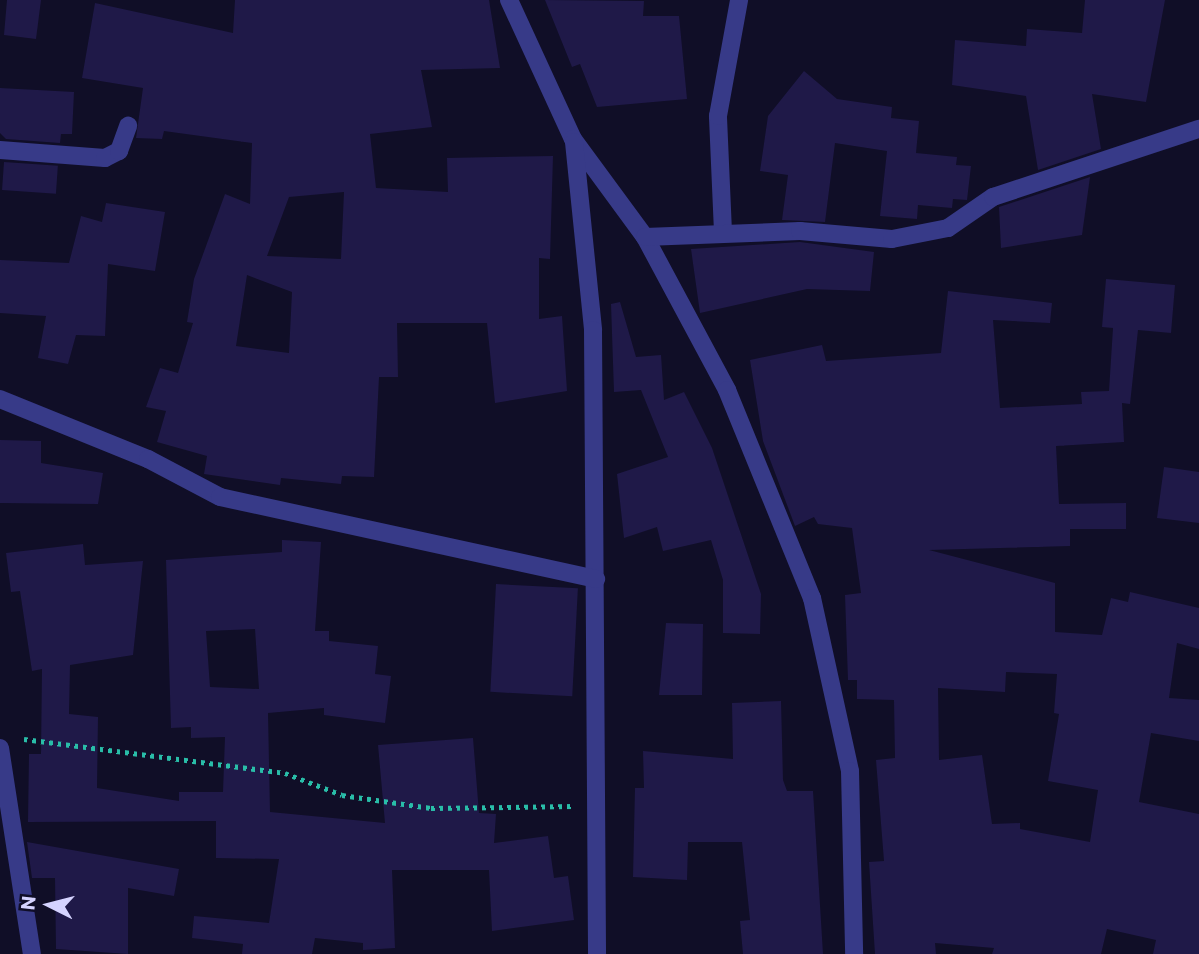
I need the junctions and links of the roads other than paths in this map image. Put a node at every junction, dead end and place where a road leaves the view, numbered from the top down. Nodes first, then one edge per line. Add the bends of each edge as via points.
1 (509, 0) edge
2 (738, 0) edge
3 (128, 126) dead end
4 (1199, 130) edge
5 (573, 139) junction
6 (0, 150) edge
7 (723, 232) junction
8 (645, 237) junction
9 (0, 400) edge
10 (596, 579) junction
11 (7, 743) edge
12 (32, 954) edge
13 (597, 954) edge
14 (854, 954) edge

1 - 5 street
2 - 7 street via 718,116
3 - 6 street via 119,150 105,158
4 - 7 street via 993,197 948,228 892,239
5 - 8 street
5 - 10 street via 593,330
7 - 8 street
8 - 14 street via 726,390 813,598 850,771
9 - 10 street via 148,459 220,497
10 - 13 street
11 - 12 street

